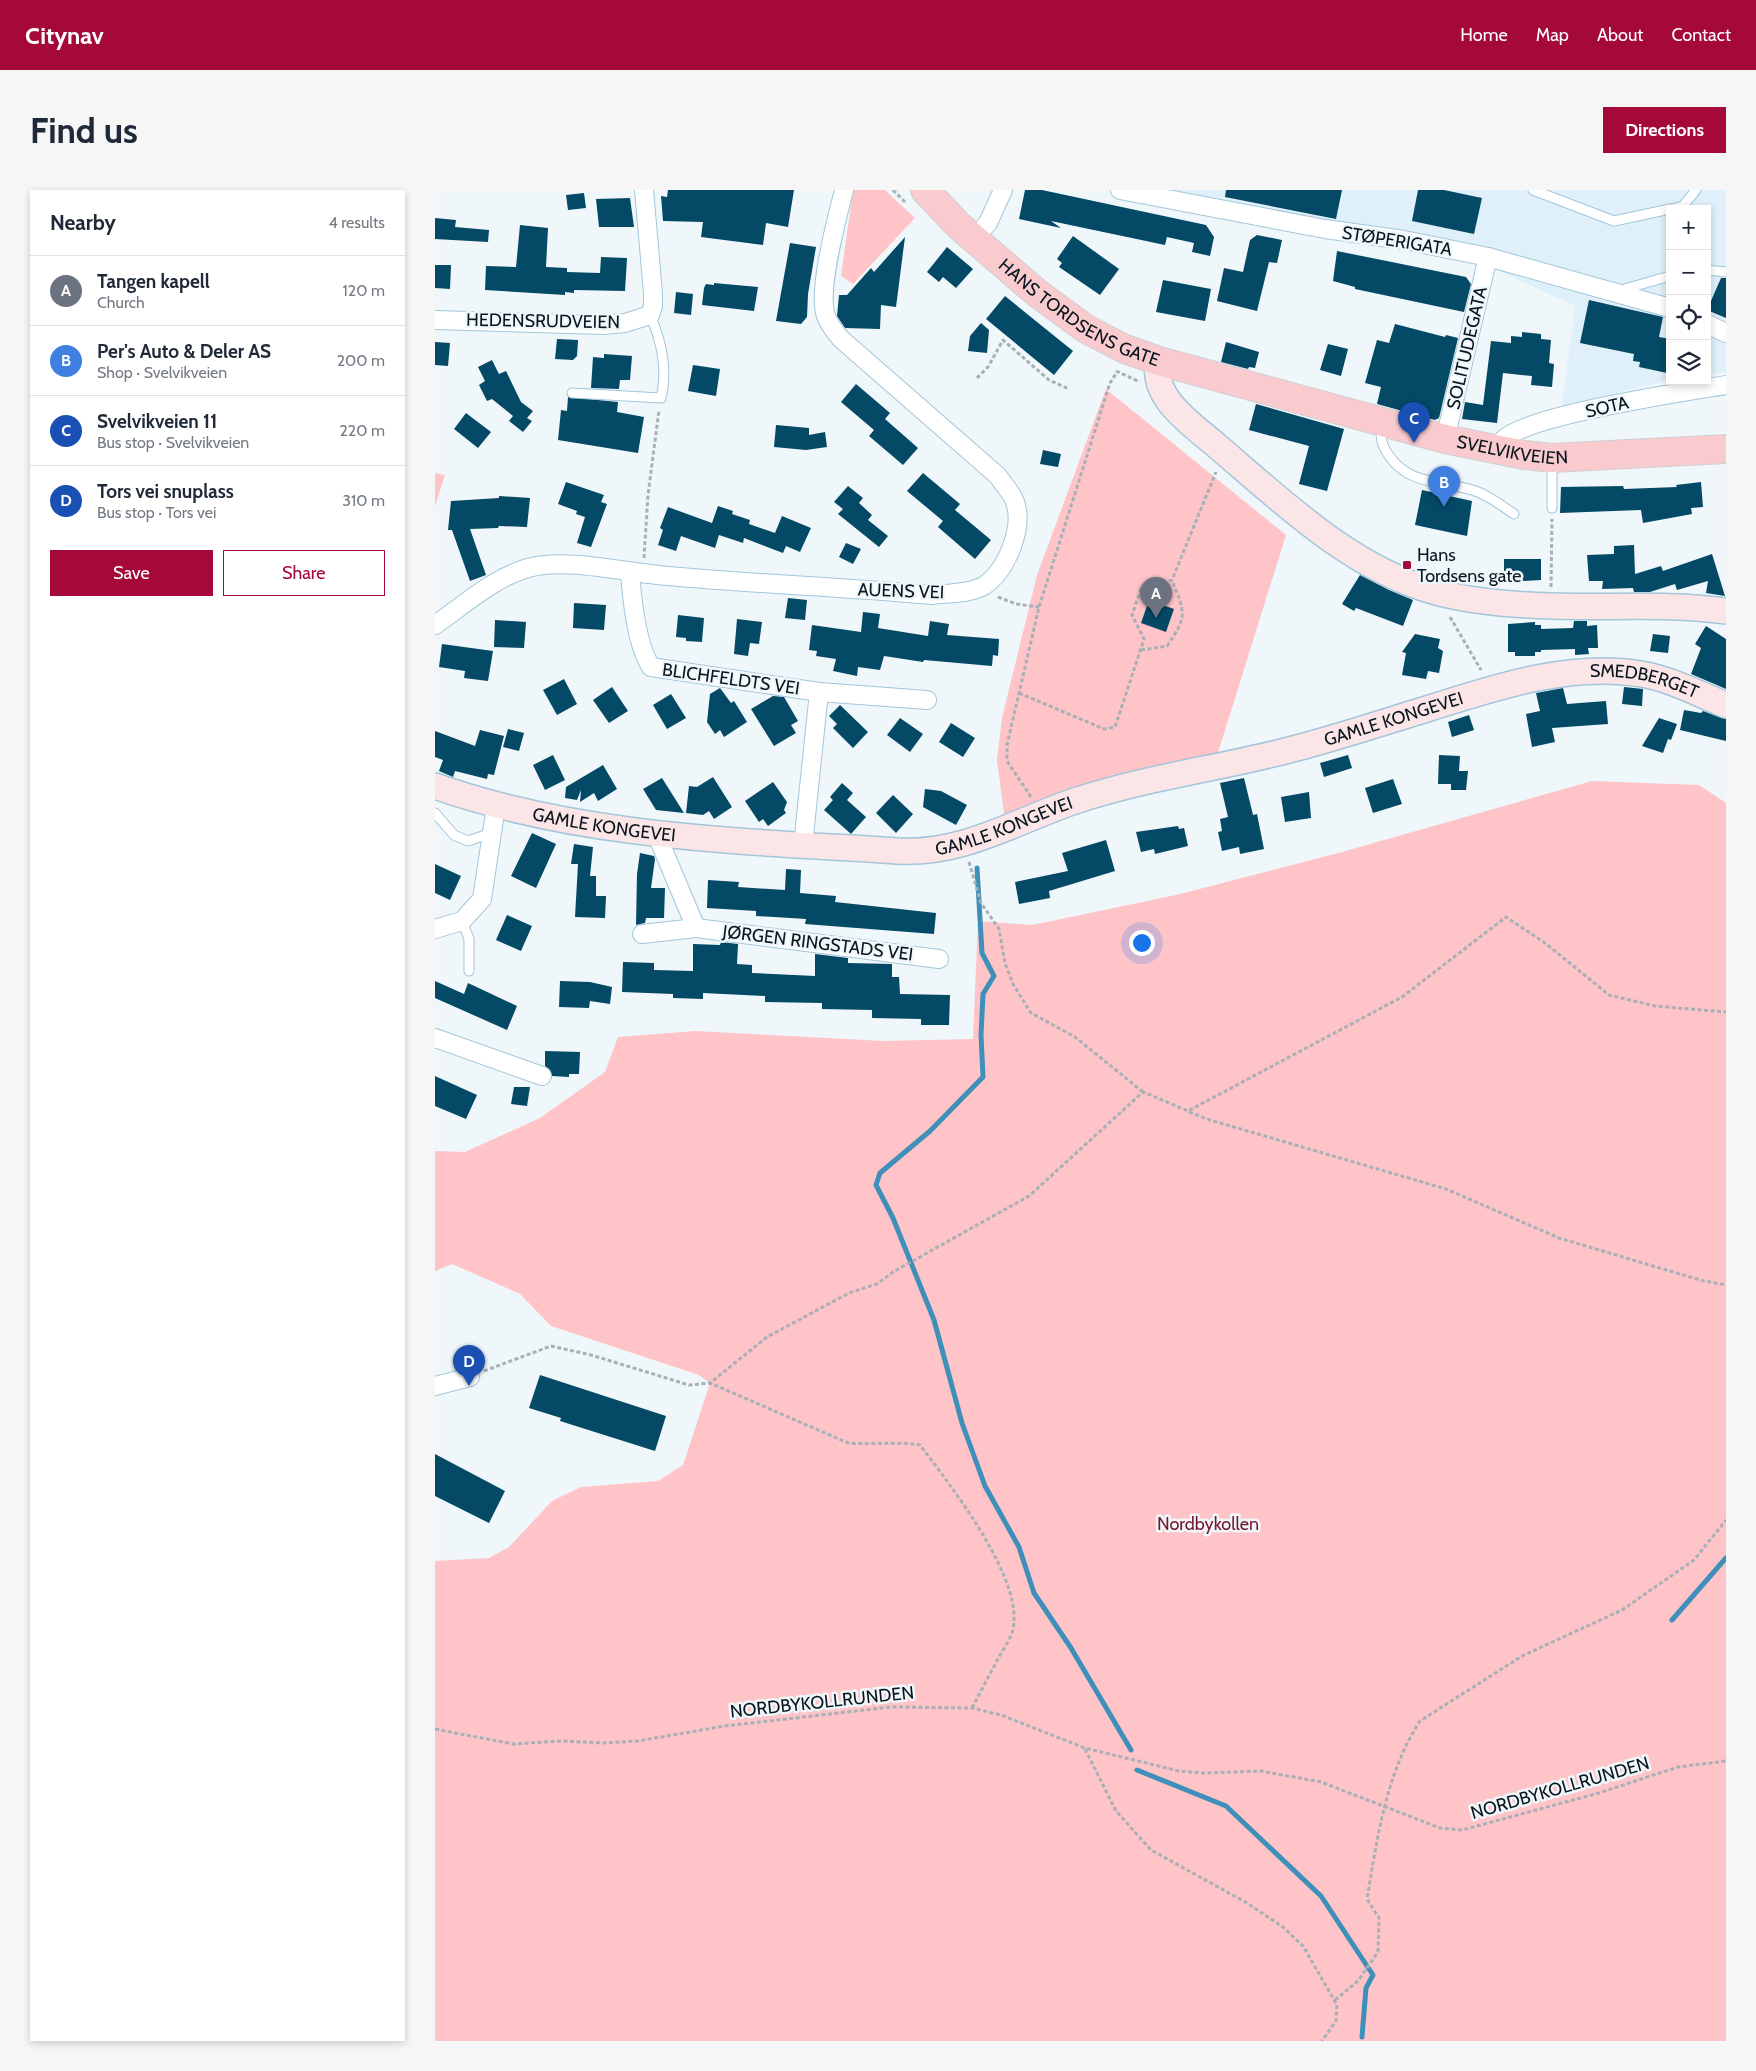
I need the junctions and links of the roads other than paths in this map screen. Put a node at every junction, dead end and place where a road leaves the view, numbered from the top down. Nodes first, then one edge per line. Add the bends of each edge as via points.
1 (644, 190) edge
2 (845, 190) edge
3 (925, 190) edge
4 (1003, 190) edge
5 (1120, 190) edge
6 (1533, 190) edge
7 (1696, 190) edge
8 (1684, 205) edge
9 (1666, 210) edge
10 (973, 240) junction
11 (1488, 257) junction
12 (1711, 270) edge
13 (1726, 272) edge
14 (1666, 277) edge
15 (1611, 291) junction
16 (1666, 307) edge
17 (650, 315) junction
18 (435, 320) edge
19 (1711, 326) edge
20 (1726, 333) edge
21 (1159, 361) junction
22 (1726, 385) edge
23 (572, 393) dead end
24 (1383, 422) junction
25 (1445, 439) junction
26 (1726, 449) edge
27 (1502, 451) junction
28 (1552, 458) junction
29 (1552, 508) road end
30 (1514, 514) dead end
31 (636, 573) junction
32 (1726, 611) edge
33 (435, 625) edge
34 (1561, 674) joint
35 (819, 692) junction
36 (927, 700) dead end
37 (1726, 705) edge
38 (435, 786) edge
39 (496, 806) junction
40 (435, 813) edge
41 (491, 833) junction
42 (656, 833) junction
43 (803, 845) junction
44 (462, 921) junction
45 (696, 928) junction
46 (435, 929) edge
47 (642, 934) dead end
48 (939, 959) dead end
49 (469, 971) dead end
50 (435, 1038) edge
51 (542, 1076) dead end
52 (470, 1376) road end
53 (435, 1386) edge

1 - 17 street via 653,293
2 - 31 street, AUENS VEI via 823,292 826,316 841,339 998,476 1015,501 1017,523 1002,567 984,585 964,592 932,595
3 - 10 main road, HANS TORDSENS GATE
4 - 10 street via 988,223
5 - 11 street, STØPERIGATA via 1325,230 1404,240
6 - 9 lane via 1614,221
7 - 8 lane
10 - 21 main road, HANS TORDSENS GATE via 1086,329 1125,349
11 - 15 street, STØPERIGATA
11 - 25 street, SOLITUDEGATA
12 - 13 lane
14 - 15 lane
15 - 16 street, STØPERIGATA
17 - 18 street, HEDENSRUDVEIEN via 625,323 603,325
17 - 23 lane via 661,338 663,353 661,398
19 - 20 street
21 - 24 main road, SVELVIKVEIEN
21 - 32 main road, HANS TORDSENS GATE via 1157,376 1165,397 1309,523 1382,570 1436,592 1496,602 1665,606
22 - 27 street, SOTA via 1599,409 1521,428 1503,440
24 - 25 main road, SVELVIKVEIEN
24 - 30 lane via 1380,435 1383,448 1396,465 1421,479 1476,491
25 - 27 main road, SVELVIKVEIEN
26 - 28 main road, SVELVIKVEIEN
27 - 28 main road, SVELVIKVEIEN
28 - 29 lane
31 - 33 street, AUENS VEI via 552,564 527,568 502,579
31 - 35 street, BLICHFELDTS VEI via 635,616 646,660 651,667
34 - 37 main road, SMEDBERGET via 1621,672 1654,676
34 - 43 main road, GAMLE KONGEVEI via 1515,682 1268,756 1105,792 943,850 908,852
35 - 36 street, BLICHFELDTS VEI
35 - 43 street, BLICHFELDTS VEI
38 - 39 main road, GAMLE KONGEVEI
39 - 41 street
39 - 42 main road, GAMLE KONGEVEI
40 - 41 lane via 454,836 468,841
41 - 44 street via 482,899
42 - 43 main road, GAMLE KONGEVEI
42 - 45 street
44 - 46 street
44 - 49 lane via 469,938
45 - 47 street, JØRGEN RINGSTADS VEI
45 - 48 street, JØRGEN RINGSTADS VEI
50 - 51 street
52 - 53 street

